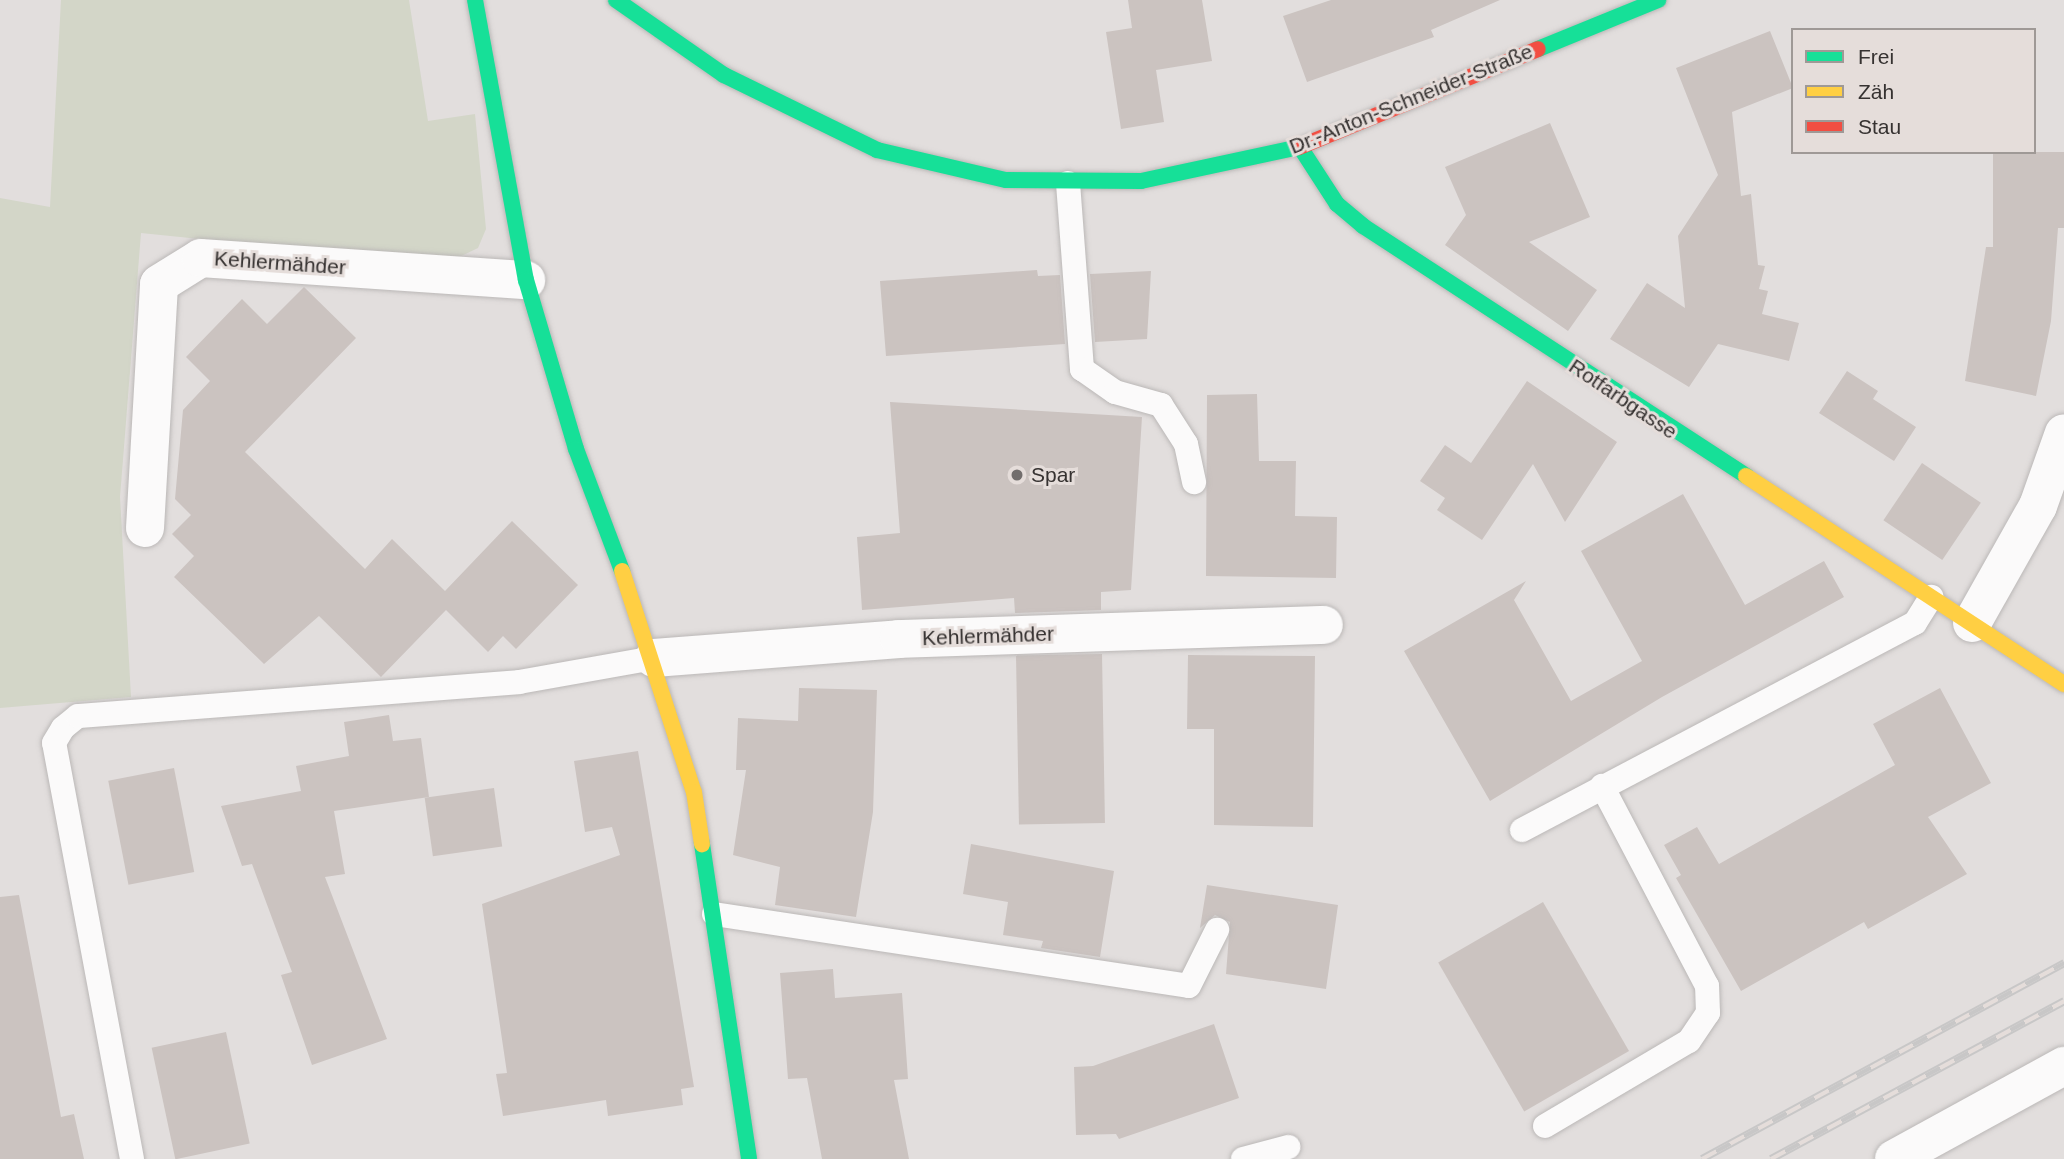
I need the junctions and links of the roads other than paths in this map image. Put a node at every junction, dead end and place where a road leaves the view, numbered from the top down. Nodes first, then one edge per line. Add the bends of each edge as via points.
1 (475, 0) edge
2 (615, 0) edge
3 (1658, 0) edge
4 (1300, 147) junction
5 (1068, 183) junction
6 (526, 280) junction
7 (2064, 433) edge
8 (1194, 482) dead end
9 (145, 528) dead end
10 (1931, 597) junction
11 (1972, 623) junction
12 (1324, 625) dead end
13 (654, 657) junction
14 (2064, 684) edge
15 (1602, 786) junction
16 (1522, 830) dead end
17 (714, 914) junction
18 (1217, 930) dead end
19 (2064, 1066) edge
20 (1545, 1126) dead end
21 (1288, 1147) dead end
22 (132, 1159) edge
23 (749, 1159) edge
24 (1243, 1159) edge
25 (1894, 1159) edge

1 - 6 street
2 - 5 street, Dr.-Anton-Schneider-Straße via 724,75 877,150 1006,180
3 - 4 street, Dr.-Anton-Schneider-Straße
4 - 5 street, Dr.-Anton-Schneider-Straße via 1141,181
4 - 10 street, Rotfarbgasse via 1337,204 1363,226
5 - 8 lane via 1082,369 1115,392 1161,405 1186,444
6 - 9 street, Kehlermähder via 201,258 159,284
6 - 13 street via 576,449
7 - 11 street via 2038,506
10 - 11 street, Rotfarbgasse
10 - 15 lane via 1915,623
11 - 14 street, Rotfarbgasse
12 - 13 street, Kehlermähder via 899,639
13 - 17 street via 694,792
13 - 22 lane via 519,682 78,716 63,728 54,743
15 - 16 lane
15 - 20 lane via 1707,986 1708,1013 1689,1041
17 - 18 lane via 1189,986
17 - 23 street
19 - 25 street
21 - 24 lane

